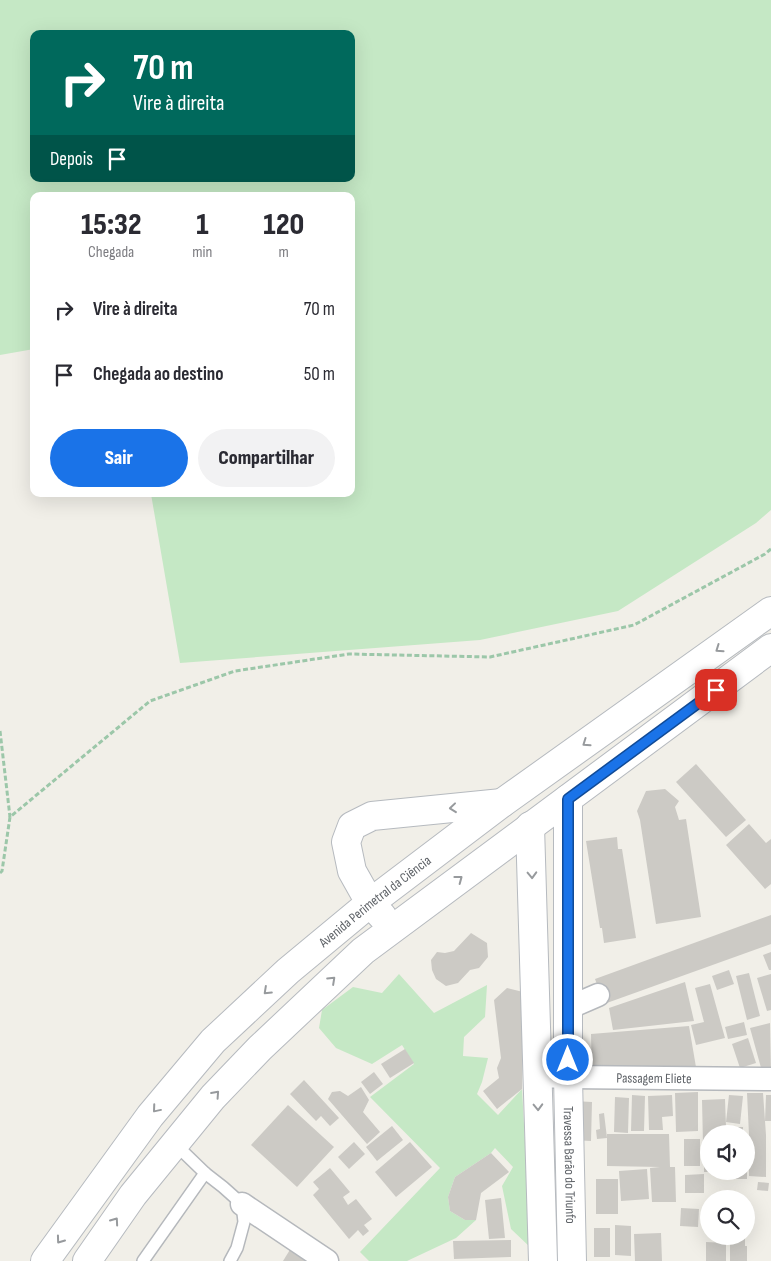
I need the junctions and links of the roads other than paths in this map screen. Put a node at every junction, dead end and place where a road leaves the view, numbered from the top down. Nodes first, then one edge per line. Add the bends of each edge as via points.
1 (771, 611) edge
2 (771, 648) edge
3 (568, 799) junction
4 (502, 803) junction
5 (530, 826) junction
6 (370, 903) junction
7 (393, 928) junction
8 (598, 995) dead end
9 (568, 1008) junction
10 (538, 1076) junction
11 (568, 1077) junction
12 (771, 1079) edge
13 (175, 1144) junction
14 (205, 1173) junction
15 (242, 1204) junction
16 (45, 1261) edge
17 (87, 1261) edge
18 (143, 1261) edge
19 (230, 1261) edge
20 (327, 1261) edge
21 (543, 1261) edge
22 (572, 1261) edge

1 -> 4 main road, Avenida Perimetral da Ciência
2 - 3 main road
3 - 5 main road
3 - 9 main road, Travessa Barão do Triunfo
4 - 6 main road, Avenida Perimetral da Ciência
4 -> 6 main road via 372,816 352,826 346,842 352,871
7 -> 5 main road
5 -> 10 main road
6 - 7 main road
6 -> 16 main road, Avenida Perimetral da Ciência via 288,971 213,1041 150,1116
13 -> 7 main road via 213,1097 260,1048 363,950
8 - 9 street
9 - 11 main road, Travessa Barão do Triunfo
10 - 11 street, Passagem Eliete
10 -> 21 main road
11 - 12 street, Passagem Eliete
11 - 22 main road, Travessa Barão do Triunfo
13 - 14 lane
17 -> 13 main road via 133,1195
14 - 15 lane
14 - 18 lane
15 - 19 lane via 244,1222
15 - 20 street

